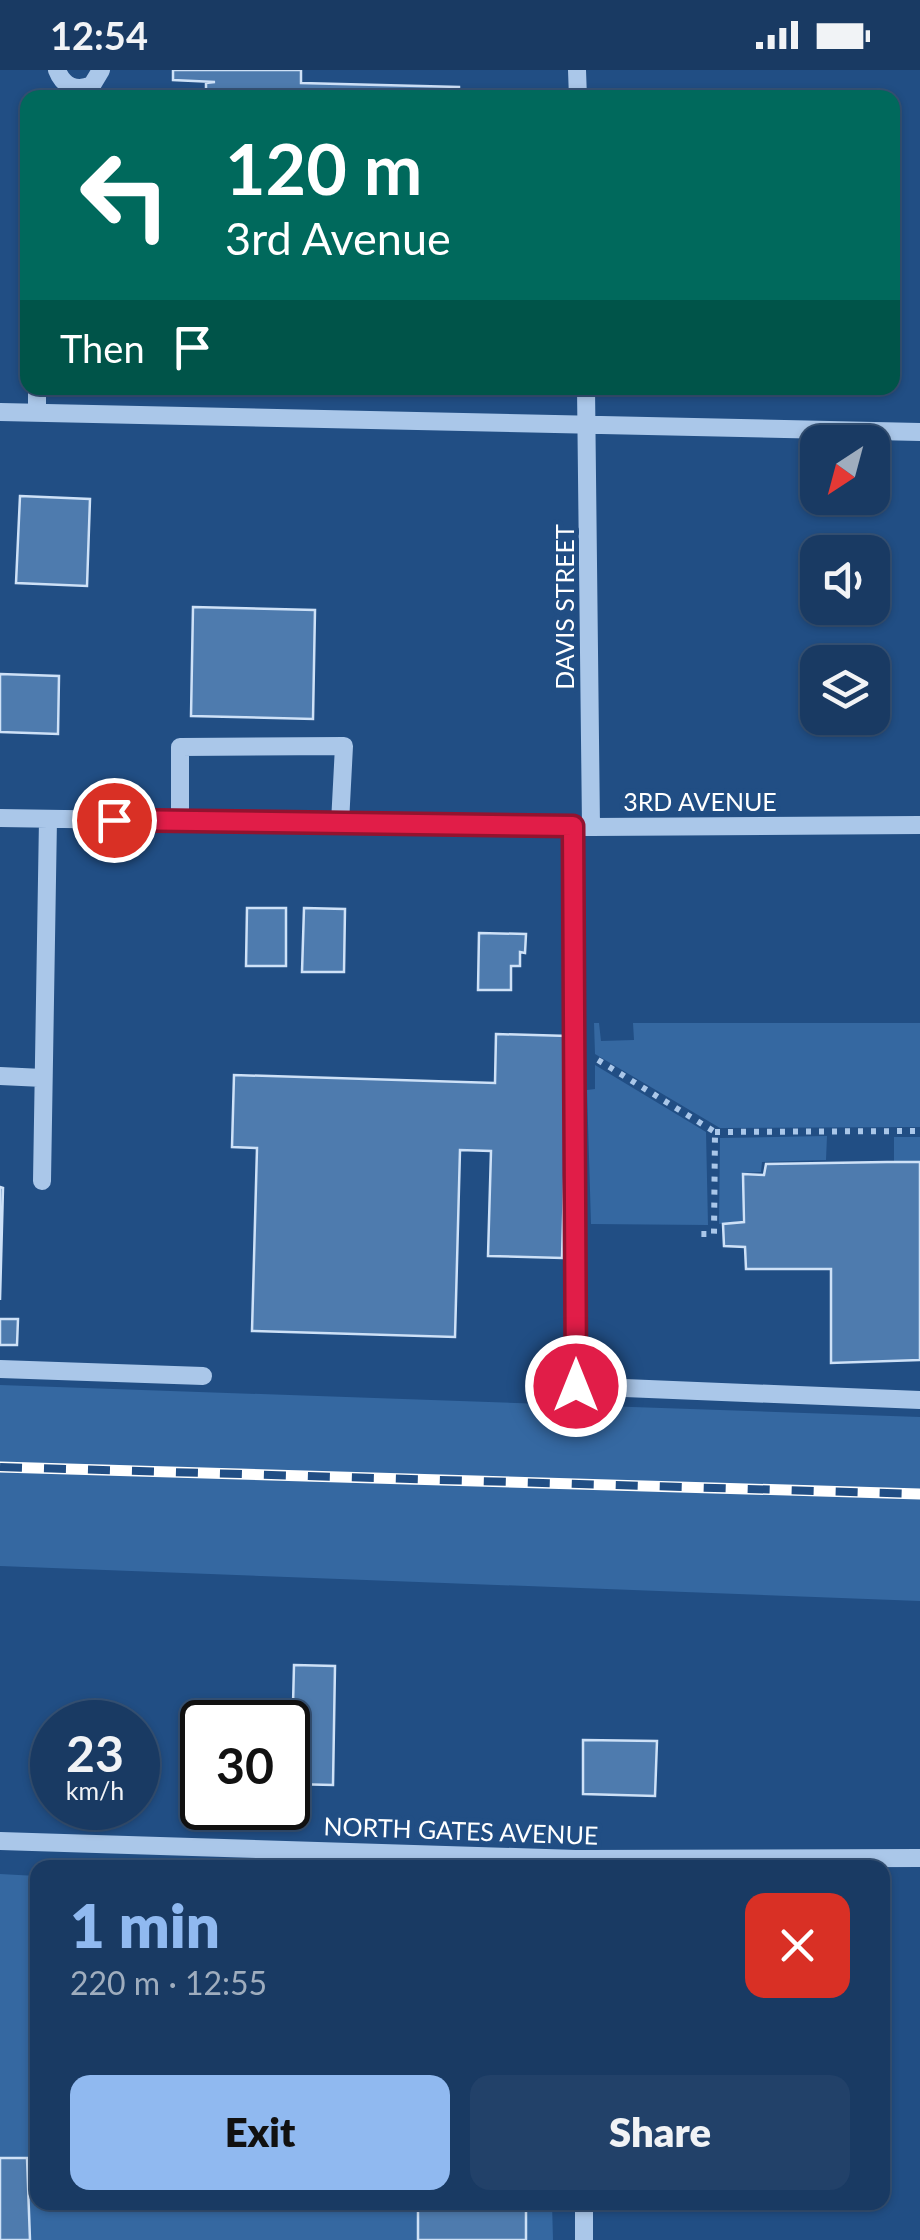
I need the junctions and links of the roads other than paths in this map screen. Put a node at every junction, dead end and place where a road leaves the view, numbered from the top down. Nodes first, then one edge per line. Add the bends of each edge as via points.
1 (100, 83) edge
2 (61, 84) edge
3 (37, 395) edge
4 (586, 395) edge
5 (0, 412) edge
6 (37, 413) junction
7 (587, 425) junction
8 (920, 432) edge
9 (0, 818) edge
10 (48, 819) junction
11 (180, 821) junction
12 (340, 824) junction
13 (920, 825) edge
14 (582, 827) junction
15 (0, 1076) edge
16 (43, 1078) junction
17 (42, 1181) dead end
18 (0, 1369) edge
19 (202, 1376) dead end
20 (920, 1400) edge
21 (0, 1841) edge
22 (920, 1858) edge
23 (497, 1860) edge
24 (782, 1860) edge
25 (584, 2210) edge
26 (584, 2240) edge

1 - 2 street
3 - 6 street
4 - 7 street, DAVIS STREET
5 - 6 street
6 - 7 street
7 - 8 street
7 - 14 street, DAVIS STREET
9 - 10 street, 3RD AVENUE
10 - 11 street, 3RD AVENUE
10 - 16 street
11 - 12 street, 3RD AVENUE
11 - 12 street via 180,748 344,746
12 - 14 street, 3RD AVENUE
13 - 14 street, 3RD AVENUE
14 - 20 street, DAVIS STREET via 576,1386
15 - 16 street
16 - 17 street
18 - 19 street
21 - 23 street, NORTH GATES AVENUE
22 - 24 street, NORTH GATES AVENUE
25 - 26 street

